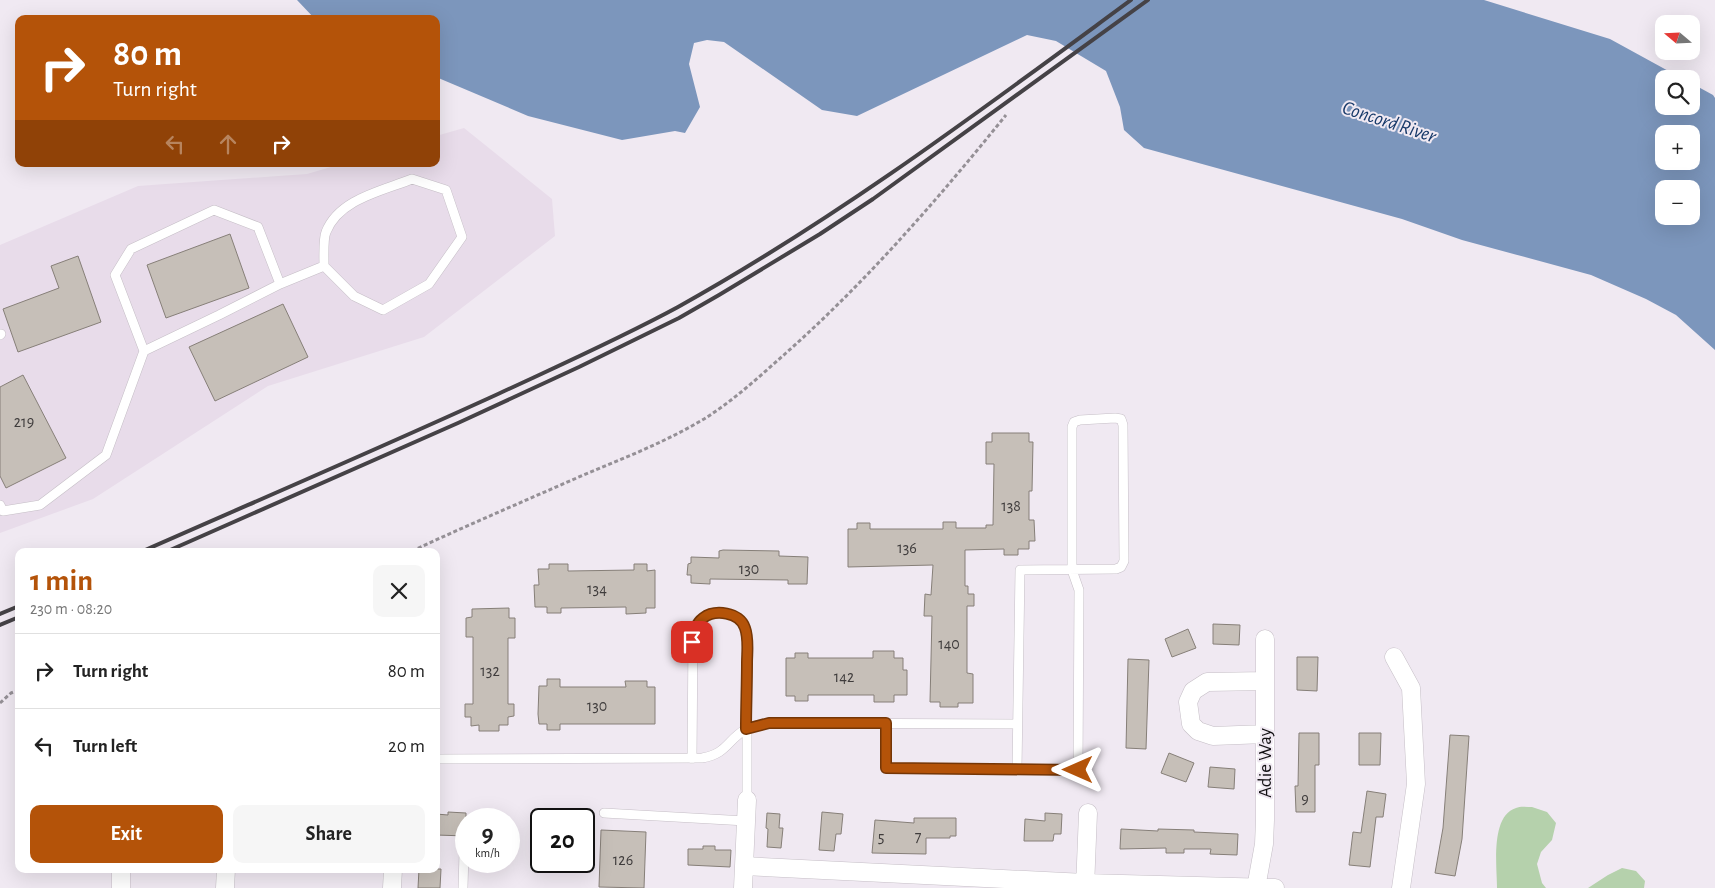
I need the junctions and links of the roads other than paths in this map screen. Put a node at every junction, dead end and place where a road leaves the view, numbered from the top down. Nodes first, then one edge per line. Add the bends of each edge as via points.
1 (324, 266) junction
2 (280, 284) junction
3 (144, 351) junction
4 (0, 505) edge
5 (1072, 570) junction
6 (1265, 639) dead end
7 (1394, 657) dead end
8 (1265, 681) junction
9 (886, 723) junction
10 (1017, 724) junction
11 (746, 729) junction
12 (1265, 734) junction
13 (440, 759) edge
14 (692, 759) junction
15 (1017, 769) junction
16 (747, 800) joint
17 (604, 813) dead end
18 (1088, 813) dead end
19 (746, 821) junction
20 (744, 866) junction
21 (121, 873) edge
22 (226, 873) edge
23 (393, 873) edge
24 (463, 873) edge
25 (916, 882) edge
26 (1085, 885) edge
27 (1257, 887) edge
28 (122, 888) edge
29 (225, 888) edge
30 (392, 888) edge
31 (463, 888) edge
32 (744, 888) edge
33 (1275, 888) edge
34 (1401, 888) edge

1 - 1 lane via 354,296 383,310 428,284 462,237 446,190 412,179 340,210 325,233
1 - 2 lane
2 - 3 lane
2 - 3 lane via 258,227 214,210 131,249 115,275
3 - 4 lane via 106,455 40,505 3,511
5 - 5 lane via 1072,427 1080,420 1120,419 1124,425 1124,561 1122,567 1116,569
5 - 10 lane via 1020,570
5 - 15 lane via 1079,590 1078,770
6 - 8 street, Adie Way
7 - 34 street via 1411,688 1416,784
8 - 12 street, Adie Way
8 - 12 street via 1207,682 1193,691 1188,702 1191,724 1198,731 1212,736
9 - 10 lane
9 - 11 lane via 769,723
9 - 15 lane via 886,768
10 - 15 lane
11 - 14 lane via 723,751
11 - 14 lane via 745,626 731,614 710,614 696,626 692,642
11 - 16 lane
12 - 27 street, Adie Way via 1264,844
13 - 14 lane
16 - 19 street
17 - 19 lane
18 - 26 street
19 - 20 street
20 - 25 street
20 - 32 street
21 - 28 street
22 - 29 street
23 - 30 street
24 - 31 lane
25 - 26 street
26 - 27 street
27 - 33 street

